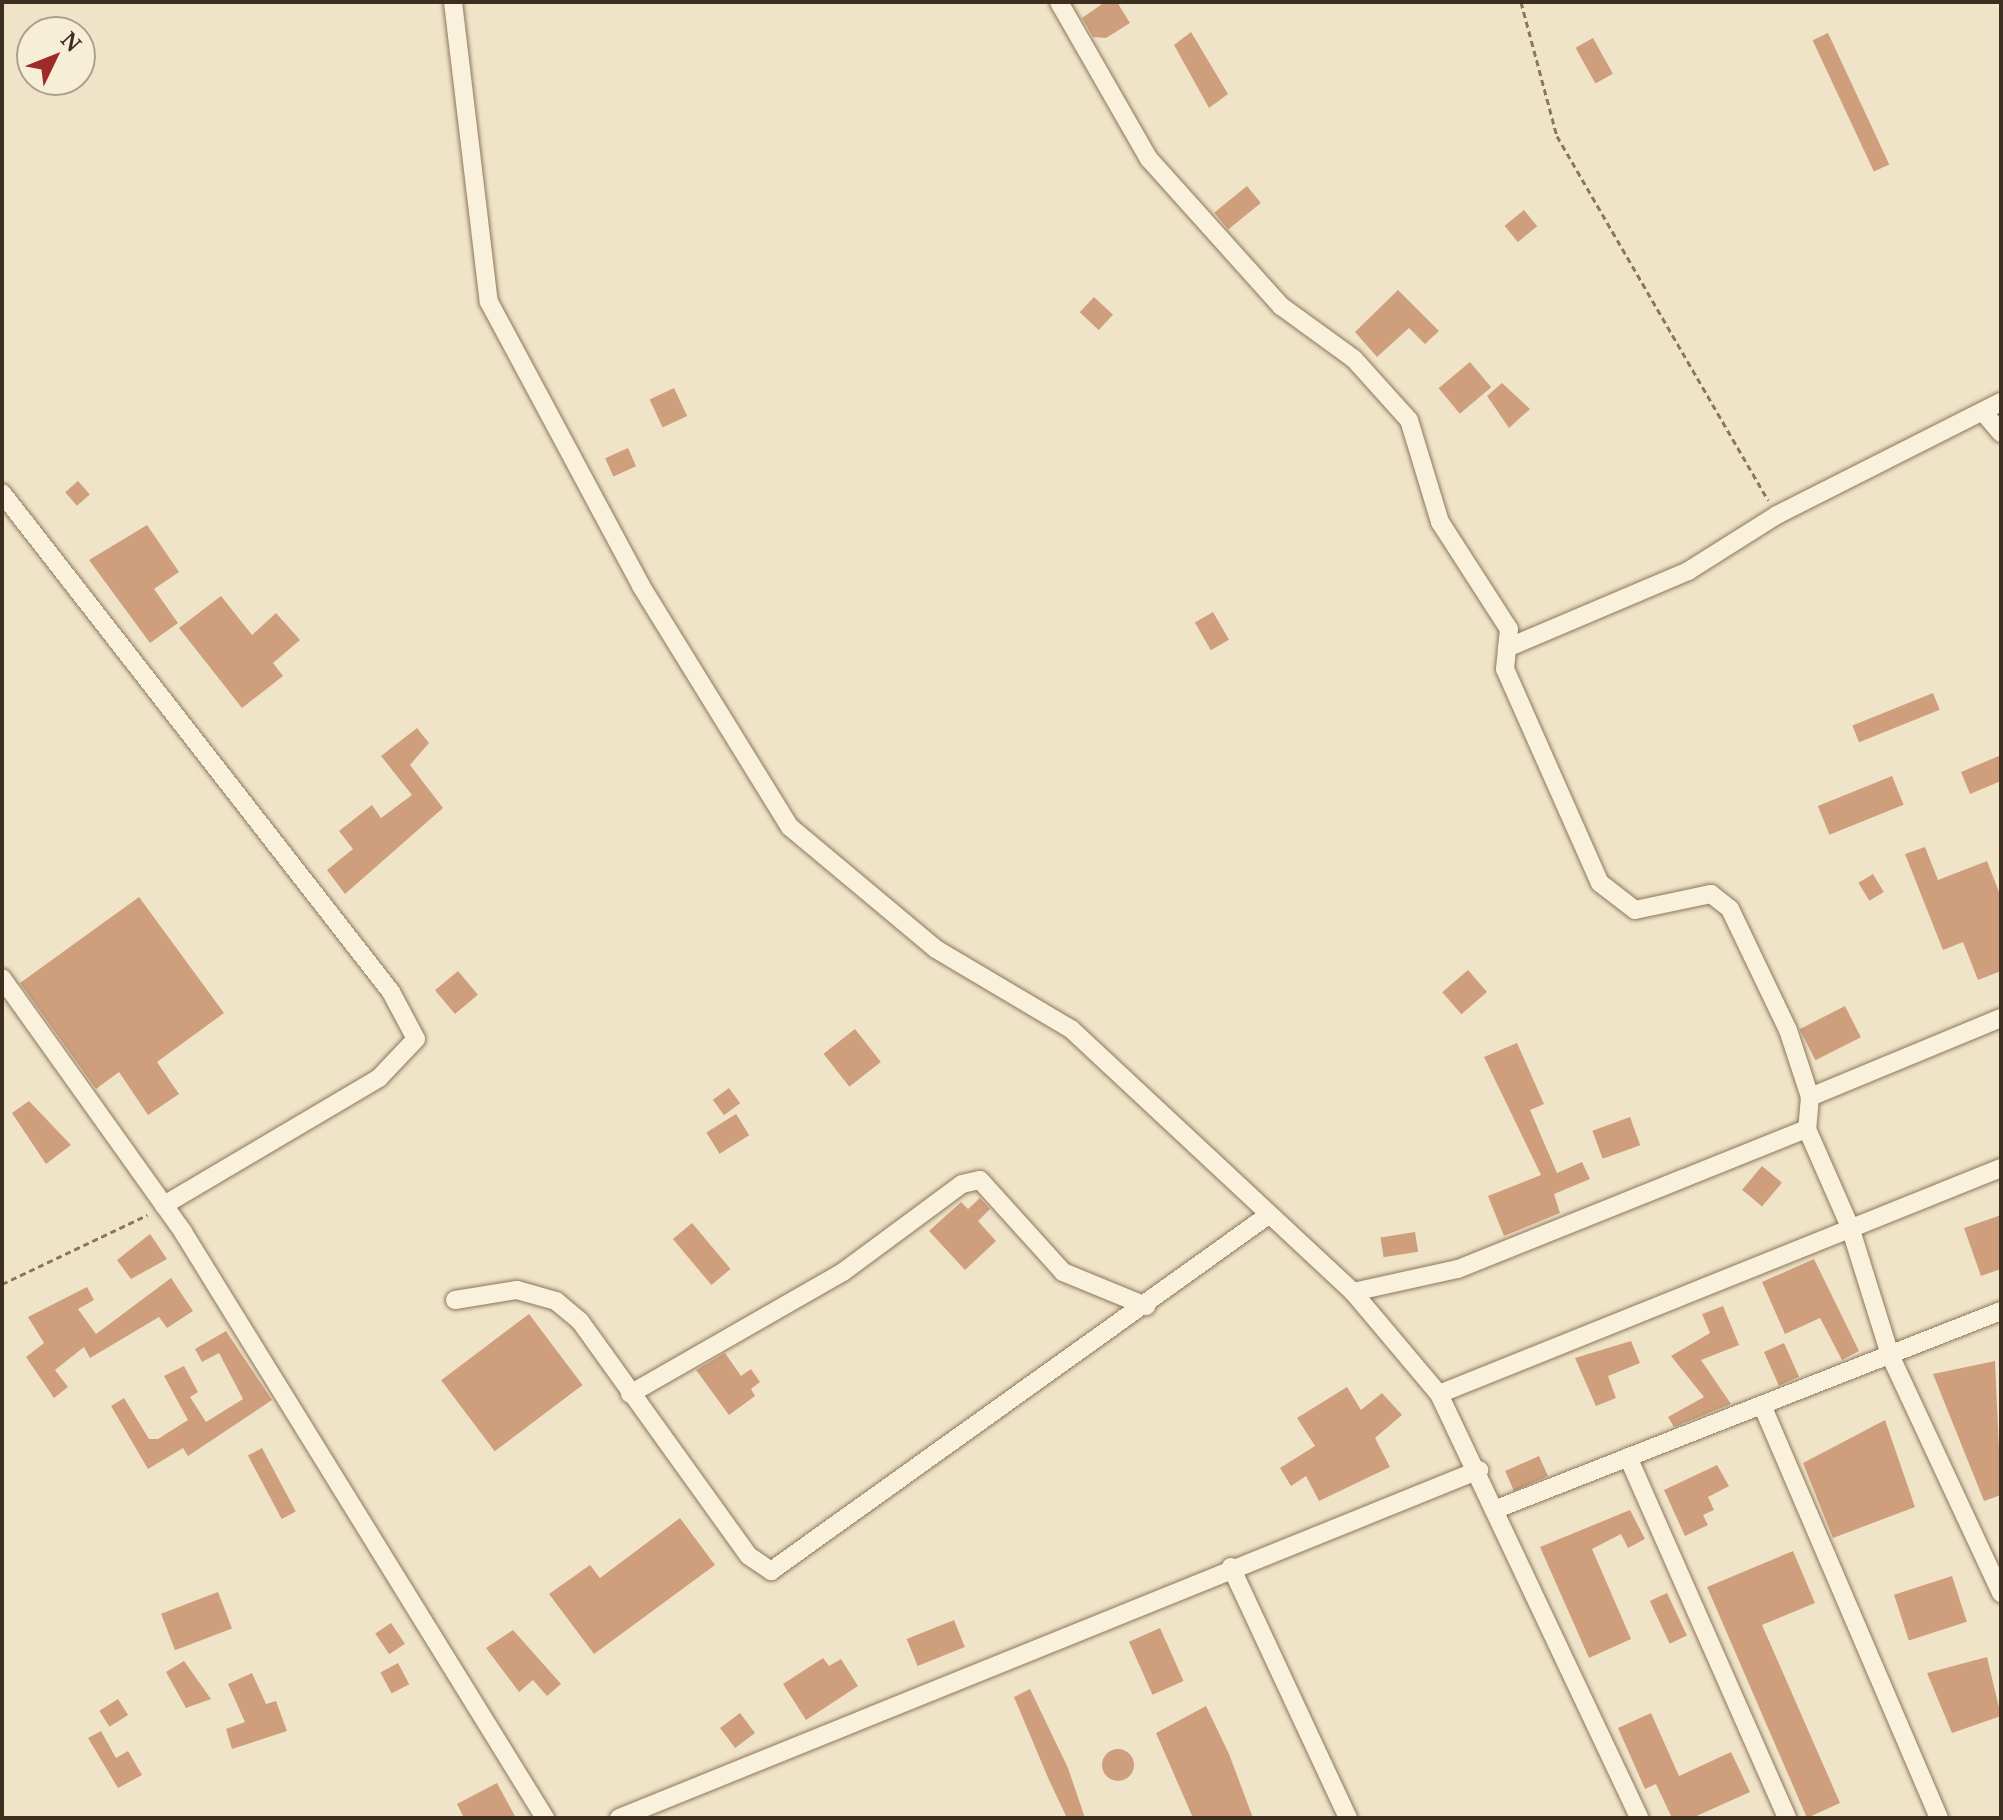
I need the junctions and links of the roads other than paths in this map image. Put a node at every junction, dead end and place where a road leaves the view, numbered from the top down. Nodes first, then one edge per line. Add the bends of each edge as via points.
1 (453, 2) edge
2 (1059, 2) edge
3 (2001, 402) edge
4 (1985, 414) junction
5 (2001, 433) edge
6 (2, 493) edge
7 (1507, 648) junction
8 (2, 978) edge
9 (2001, 1018) edge
10 (1810, 1097) junction
11 (1807, 1129) junction
12 (2001, 1168) edge
13 (164, 1205) junction
14 (1267, 1216) junction
15 (1850, 1227) junction
16 (1353, 1292) junction
17 (455, 1300) dead end
18 (1146, 1306) junction
19 (2001, 1311) edge
20 (1890, 1355) junction
21 (630, 1394) junction
22 (1439, 1394) junction
23 (1762, 1405) junction
24 (1628, 1457) junction
25 (1479, 1470) junction
26 (1499, 1508) junction
27 (1231, 1567) junction
28 (2001, 1593) edge
29 (545, 1818) edge
30 (619, 1818) edge
31 (1348, 1818) edge
32 (1639, 1818) edge
33 (1787, 1818) edge
34 (1939, 1818) edge

1 - 14 street via 489,302 641,586 790,827 936,949 1071,1029
2 - 7 street via 1149,159 1281,306 1354,359 1409,420 1440,522 1509,629
3 - 4 street
4 - 5 street
4 - 7 street via 1777,515 1688,571
6 - 13 street via 414,1030 410,1052 379,1078
7 - 10 street via 1505,669 1600,883 1621,905 1649,912 1720,895 1788,1030
8 - 13 street
9 - 10 street
10 - 11 street
11 - 15 street
11 - 16 street via 1458,1269
12 - 15 street
13 - 29 street
14 - 16 street
14 - 18 street
15 - 20 street
15 - 22 street
16 - 22 street
17 - 21 street via 517,1290 556,1301 580,1321
18 - 21 street via 1063,1272 980,1180 962,1184 843,1272
18 - 21 street via 771,1571 749,1556
19 - 20 street
20 - 23 street
20 - 28 street
22 - 25 street
23 - 24 street
23 - 34 street
24 - 26 street
24 - 33 street
25 - 26 street
25 - 27 street
26 - 32 street
27 - 30 street
27 - 31 street

